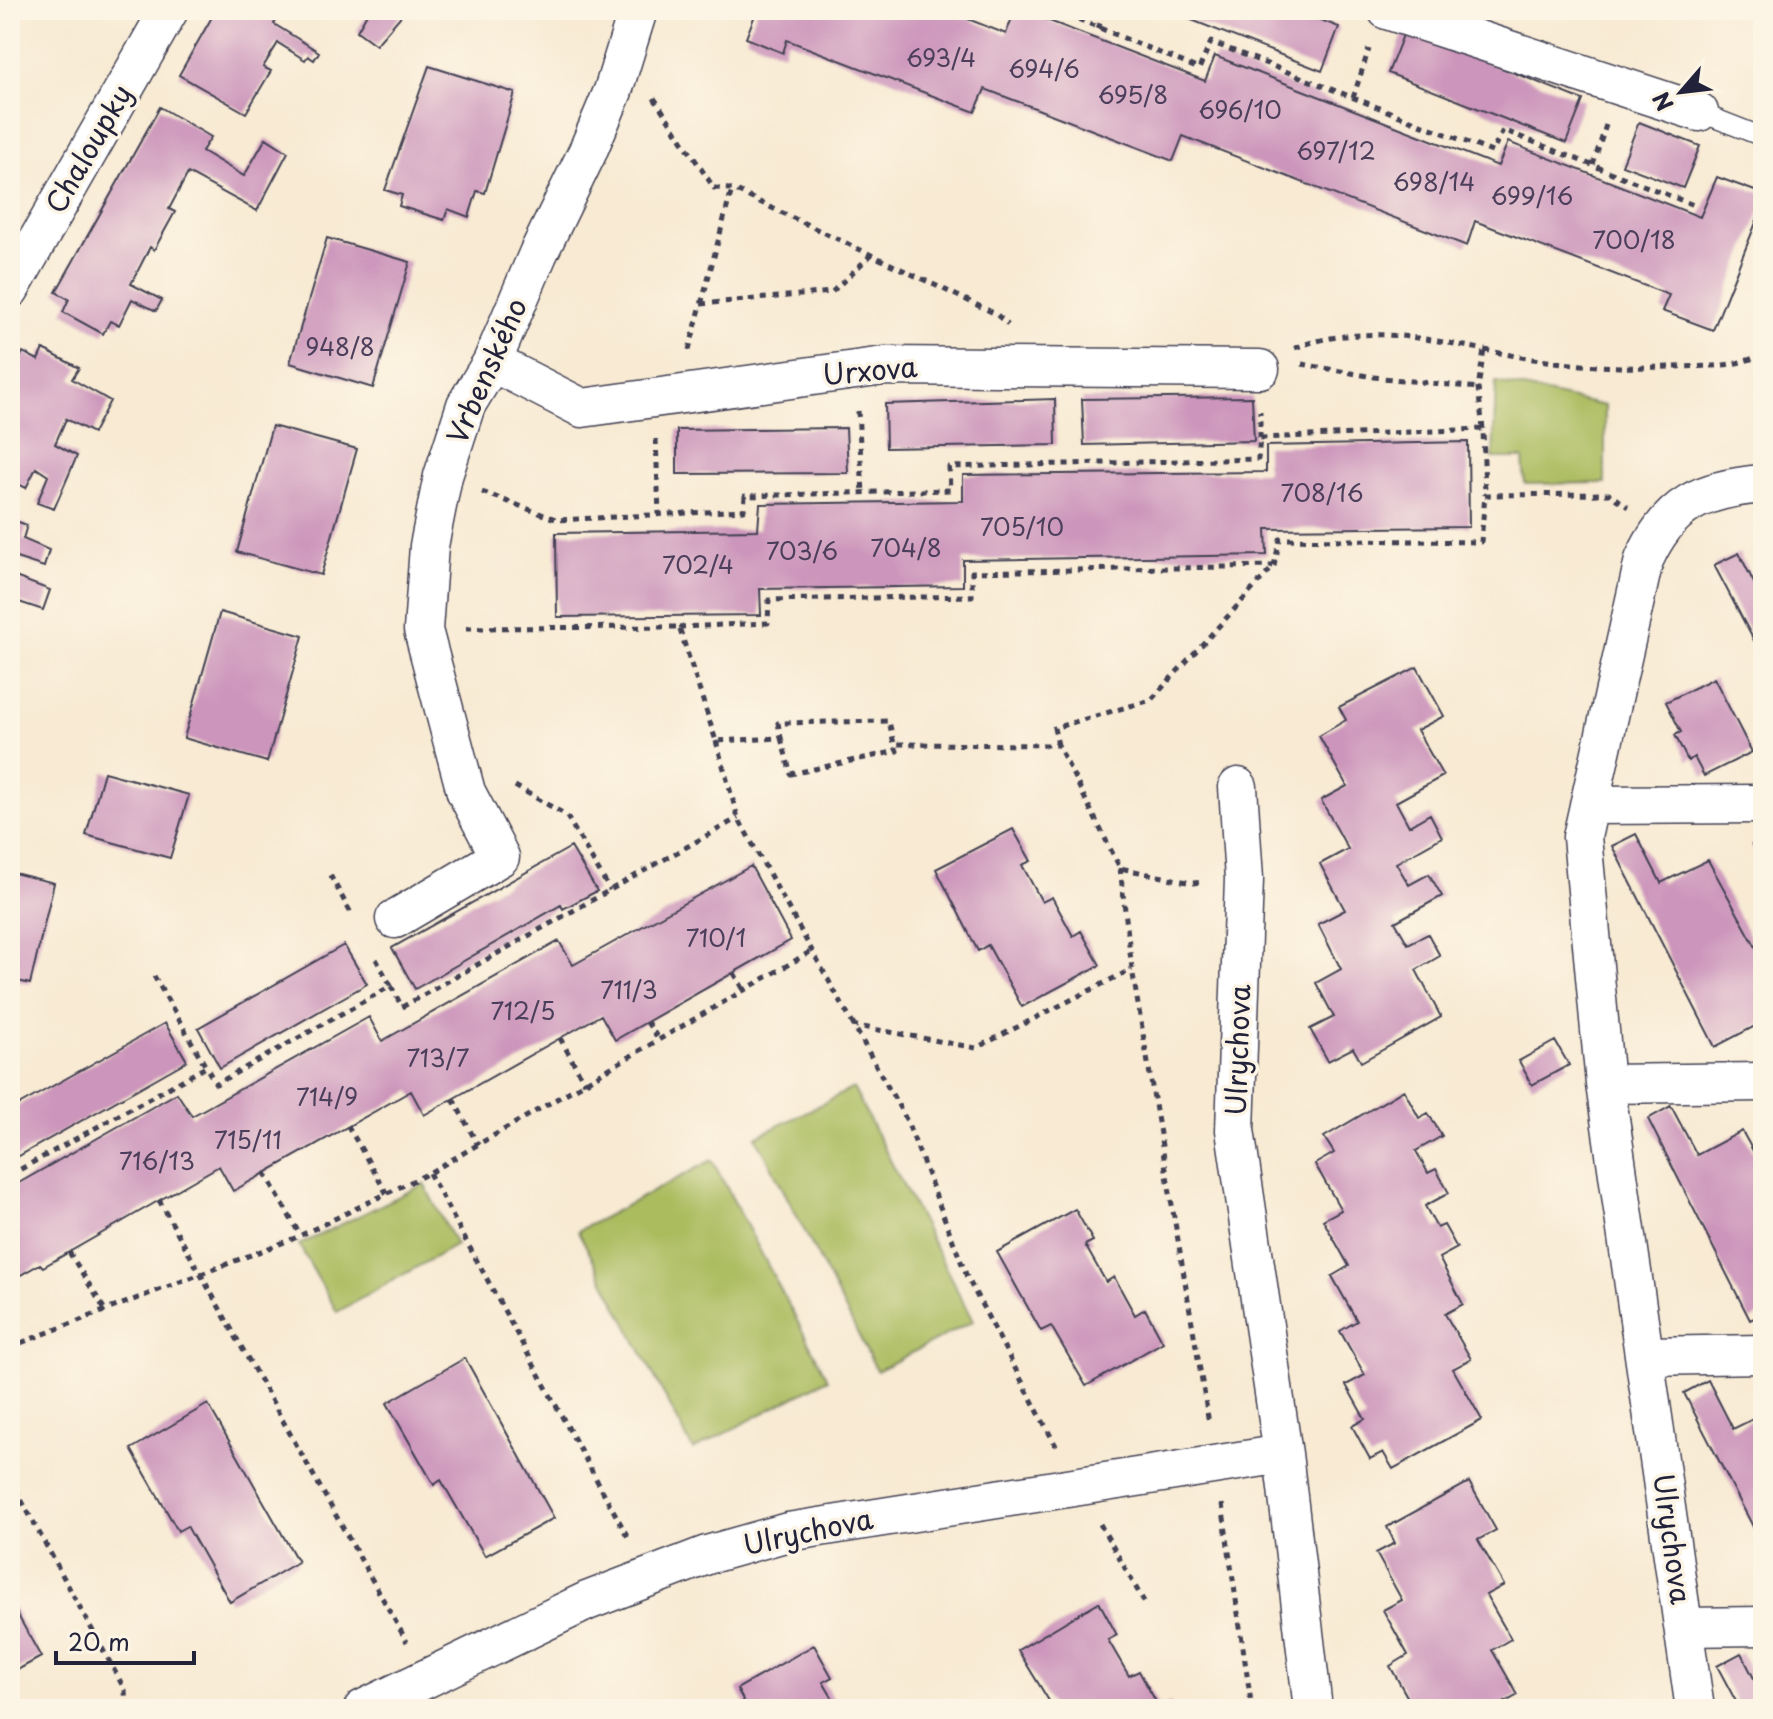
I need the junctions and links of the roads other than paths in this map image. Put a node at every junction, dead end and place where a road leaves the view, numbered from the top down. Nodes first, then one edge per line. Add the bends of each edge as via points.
1 (169, 10) edge
2 (638, 10) edge
3 (1380, 25) edge
4 (1699, 112) joint
5 (1763, 137) edge
6 (10, 289) edge
7 (492, 362) junction
8 (1276, 364) road end
9 (1763, 484) edge
10 (1238, 787) dead end
11 (1763, 804) edge
12 (1589, 805) junction
13 (395, 919) dead end
14 (1763, 1082) edge
15 (1605, 1084) junction
16 (1763, 1354) edge
17 (1646, 1356) junction
18 (1283, 1454) junction
19 (1763, 1626) edge
20 (1684, 1627) junction
21 (363, 1709) edge
22 (1313, 1709) edge
23 (1695, 1709) edge

1 - 6 street, Chaloupky
2 - 7 street, Vrbenského via 602,116
3 - 4 street
4 - 5 lane
7 - 8 street, Urxova via 582,408 884,366
7 - 13 street, Vrbenského via 466,405 443,476 429,546 423,630 466,792 500,857
9 - 12 street, Ulrychova via 1695,497 1658,528 1644,560
10 - 18 street, Ulrychova via 1244,879 1235,1130
11 - 12 street
12 - 15 street, Ulrychova via 1582,837
14 - 15 street
15 - 17 street, Ulrychova
16 - 17 street
17 - 20 street, Ulrychova
18 - 21 street, Ulrychova via 788,1532 707,1555 587,1601
18 - 22 street, Ulrychova
19 - 20 street, Ulrychova
20 - 23 street, Ulrychova

